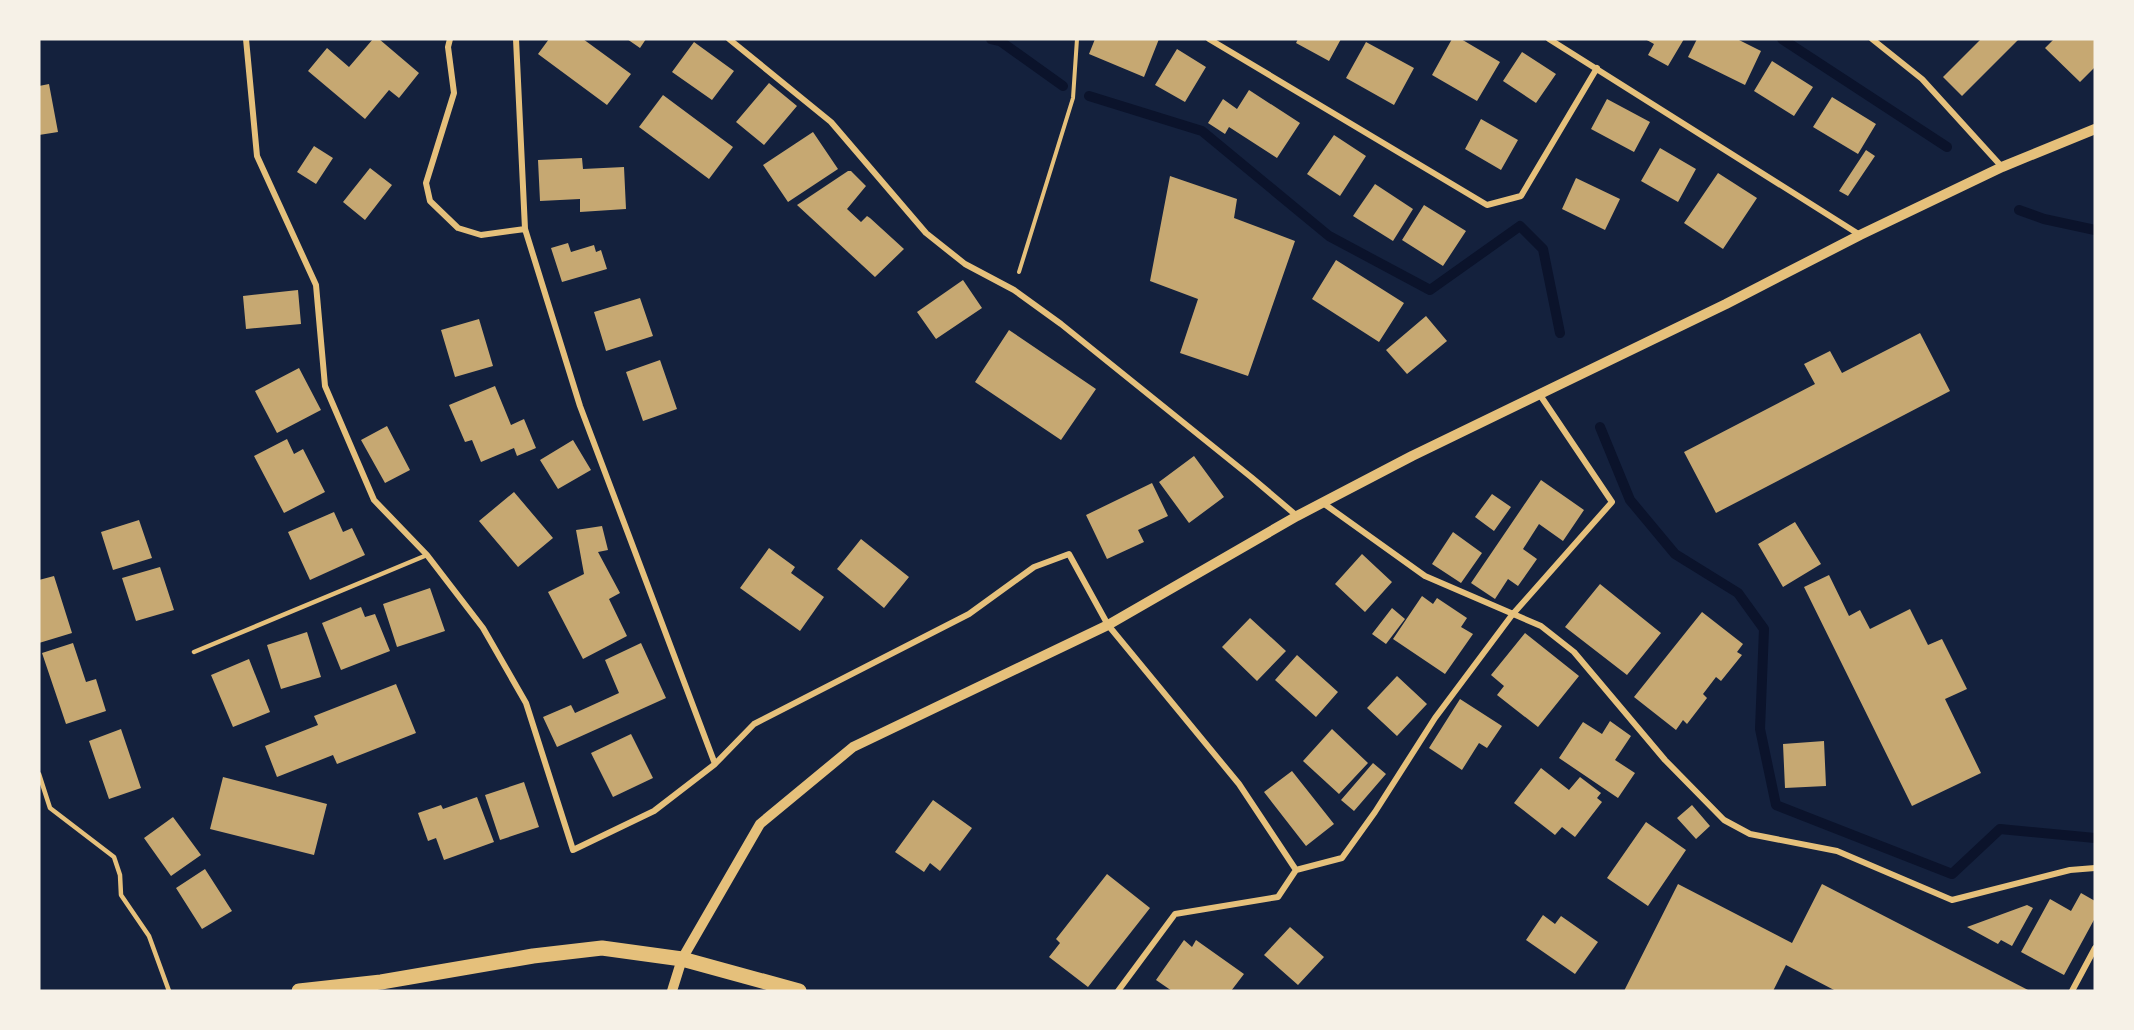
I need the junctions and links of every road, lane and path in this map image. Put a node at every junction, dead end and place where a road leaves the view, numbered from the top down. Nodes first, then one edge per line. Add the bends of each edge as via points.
1 (246, 39) edge
2 (450, 39) edge
3 (516, 39) edge
4 (729, 39) edge
5 (1077, 39) edge
6 (1209, 39) edge
7 (1549, 39) edge
8 (1872, 39) edge
9 (1597, 68) junction
10 (2095, 129) edge
11 (2002, 167) junction
12 (525, 229) junction
13 (1860, 235) junction
14 (1014, 290) junction
15 (1540, 395) junction
16 (1323, 503) junction
17 (1297, 516) junction
18 (427, 555) junction
19 (1512, 615) junction
20 (1108, 625) junction
21 (194, 652) dead end
22 (715, 764) junction
23 (39, 774) edge
24 (2095, 868) edge
25 (1296, 870) junction
26 (2095, 948) edge
27 (682, 959) junction
28 (169, 991) edge
29 (299, 991) edge
30 (672, 991) edge
31 (799, 991) edge
32 (1118, 991) edge
33 (2072, 991) edge

1 - 18 street via 257,156 316,285 325,386 374,500
2 - 12 street via 454,93 426,183 430,201 458,228 481,235
3 - 12 street
4 - 14 street via 831,122 926,233 965,264
5 - 14 path via 1073,98
6 - 9 street via 1487,205 1521,196
7 - 9 street
8 - 11 street via 1922,79
9 - 13 street
10 - 11 street
11 - 13 street
12 - 22 street via 580,406
13 - 15 street
14 - 17 street via 1121,371
15 - 16 street
15 - 19 street via 1612,502
16 - 17 street
16 - 19 street via 1425,576
17 - 20 street
18 - 21 lane
18 - 22 street via 483,628 526,703 573,850 654,810
19 - 24 street via 1541,626 1574,652 1665,760 1724,820 1750,834 1837,851 1952,900 2070,870
19 - 25 street via 1435,718 1342,858
20 - 22 street via 1069,554 1034,567 969,614 754,724
20 - 25 street via 1239,784
20 - 27 street via 853,747 760,824
23 - 28 lane via 50,808 114,857 121,895 149,936
25 - 32 street via 1278,897 1175,914
26 - 33 street
27 - 29 main road via 602,948
27 - 30 street
27 - 31 main road

